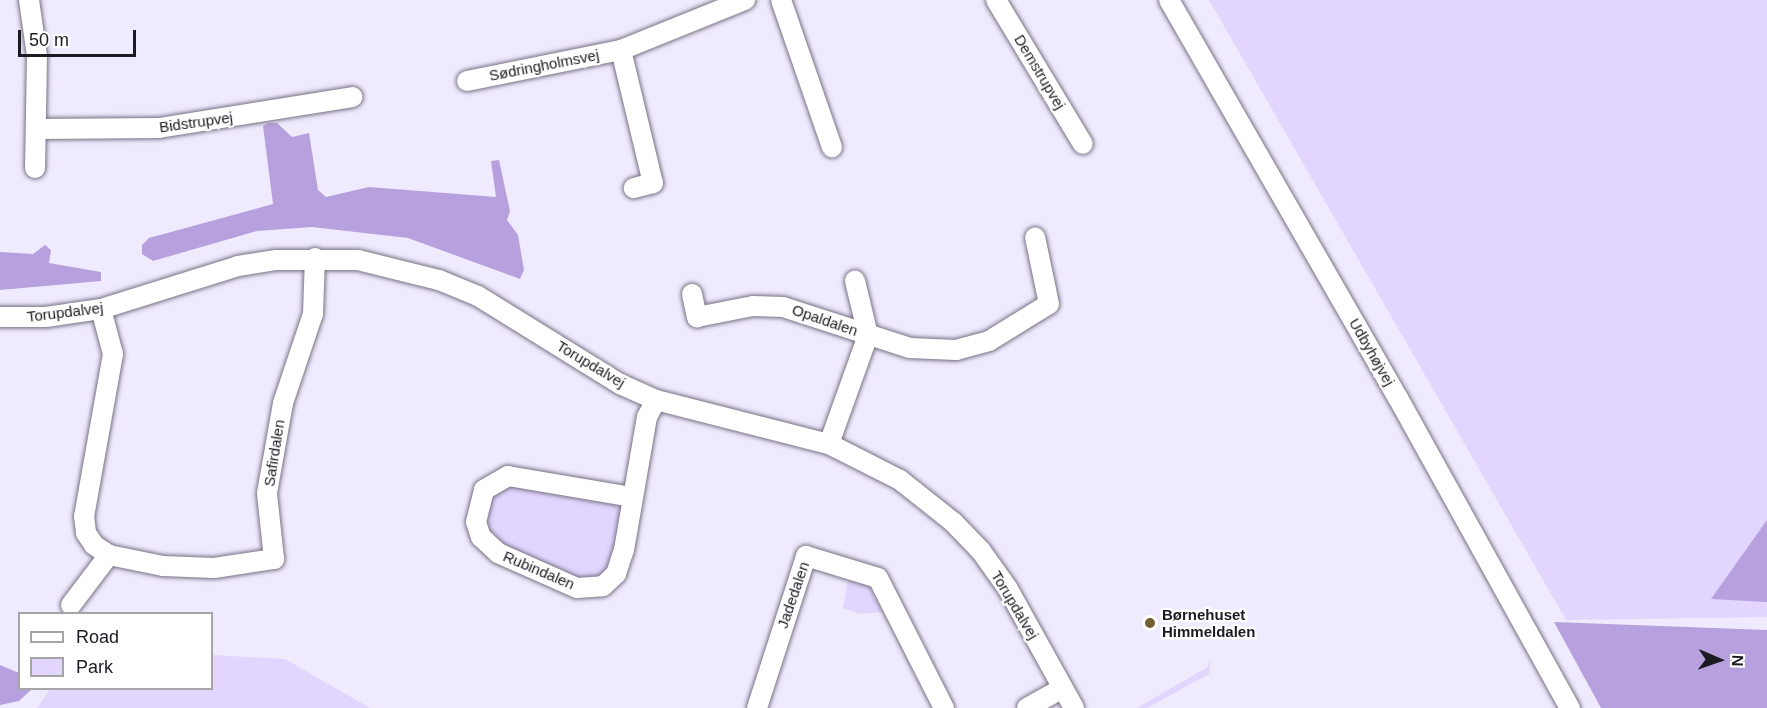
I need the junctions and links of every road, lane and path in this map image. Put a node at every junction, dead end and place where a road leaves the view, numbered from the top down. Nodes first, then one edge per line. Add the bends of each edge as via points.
1 (29, 0) edge
2 (746, 0) edge
3 (781, 0) edge
4 (996, 0) edge
5 (1169, 0) edge
6 (621, 50) junction
7 (467, 81) dead end
8 (353, 98) dead end
9 (38, 129) junction
10 (1083, 144) dead end
11 (832, 147) dead end
12 (35, 168) dead end
13 (634, 188) dead end
14 (1035, 237) dead end
15 (315, 258) junction
16 (855, 281) dead end
17 (692, 294) dead end
18 (101, 309) junction
19 (0, 317) edge
20 (868, 335) junction
21 (656, 400) junction
22 (829, 444) junction
23 (632, 497) junction
24 (109, 555) junction
25 (71, 605) dead end
26 (1063, 688) junction
27 (757, 708) edge
28 (944, 708) edge
29 (1027, 708) edge
30 (1074, 708) edge
31 (1570, 708) edge

1 - 9 street via 37,56
2 - 6 street, Sødringholmsvej
3 - 11 street
4 - 10 street, Demstrupvej
5 - 31 street, Udbyhøjvej via 1404,408
6 - 7 street, Sødringholmsvej
6 - 13 street via 653,183
8 - 9 street, Bidstrupvej via 159,128
9 - 12 street
14 - 20 street, Opaldalen via 1049,304 988,341 935,351
15 - 18 street, Torupdalvej via 238,266
15 - 21 street, Torupdalvej via 358,260 439,280 478,296 620,384
15 - 24 street, Safirdalen via 313,314 283,404 267,493 274,559 214,568 163,566
16 - 20 street, Opaldalen
17 - 20 street, Opaldalen via 697,317 753,306 783,307
18 - 19 street, Torupdalvej via 46,317
18 - 24 street via 113,363 84,516 86,533
20 - 22 street, Opaldalen
21 - 22 street, Torupdalvej
21 - 23 street, Rubindalen via 647,417
22 - 26 street, Torupdalvej via 900,480 953,522 981,551 1008,589
23 - 23 street, Rubindalen via 508,476 484,490 476,522 481,537 498,553 577,588 590,589 603,586 616,574
24 - 25 street
26 - 29 street
26 - 30 street, Torupdalvej
27 - 28 street, Jadedalen via 806,556 878,578

